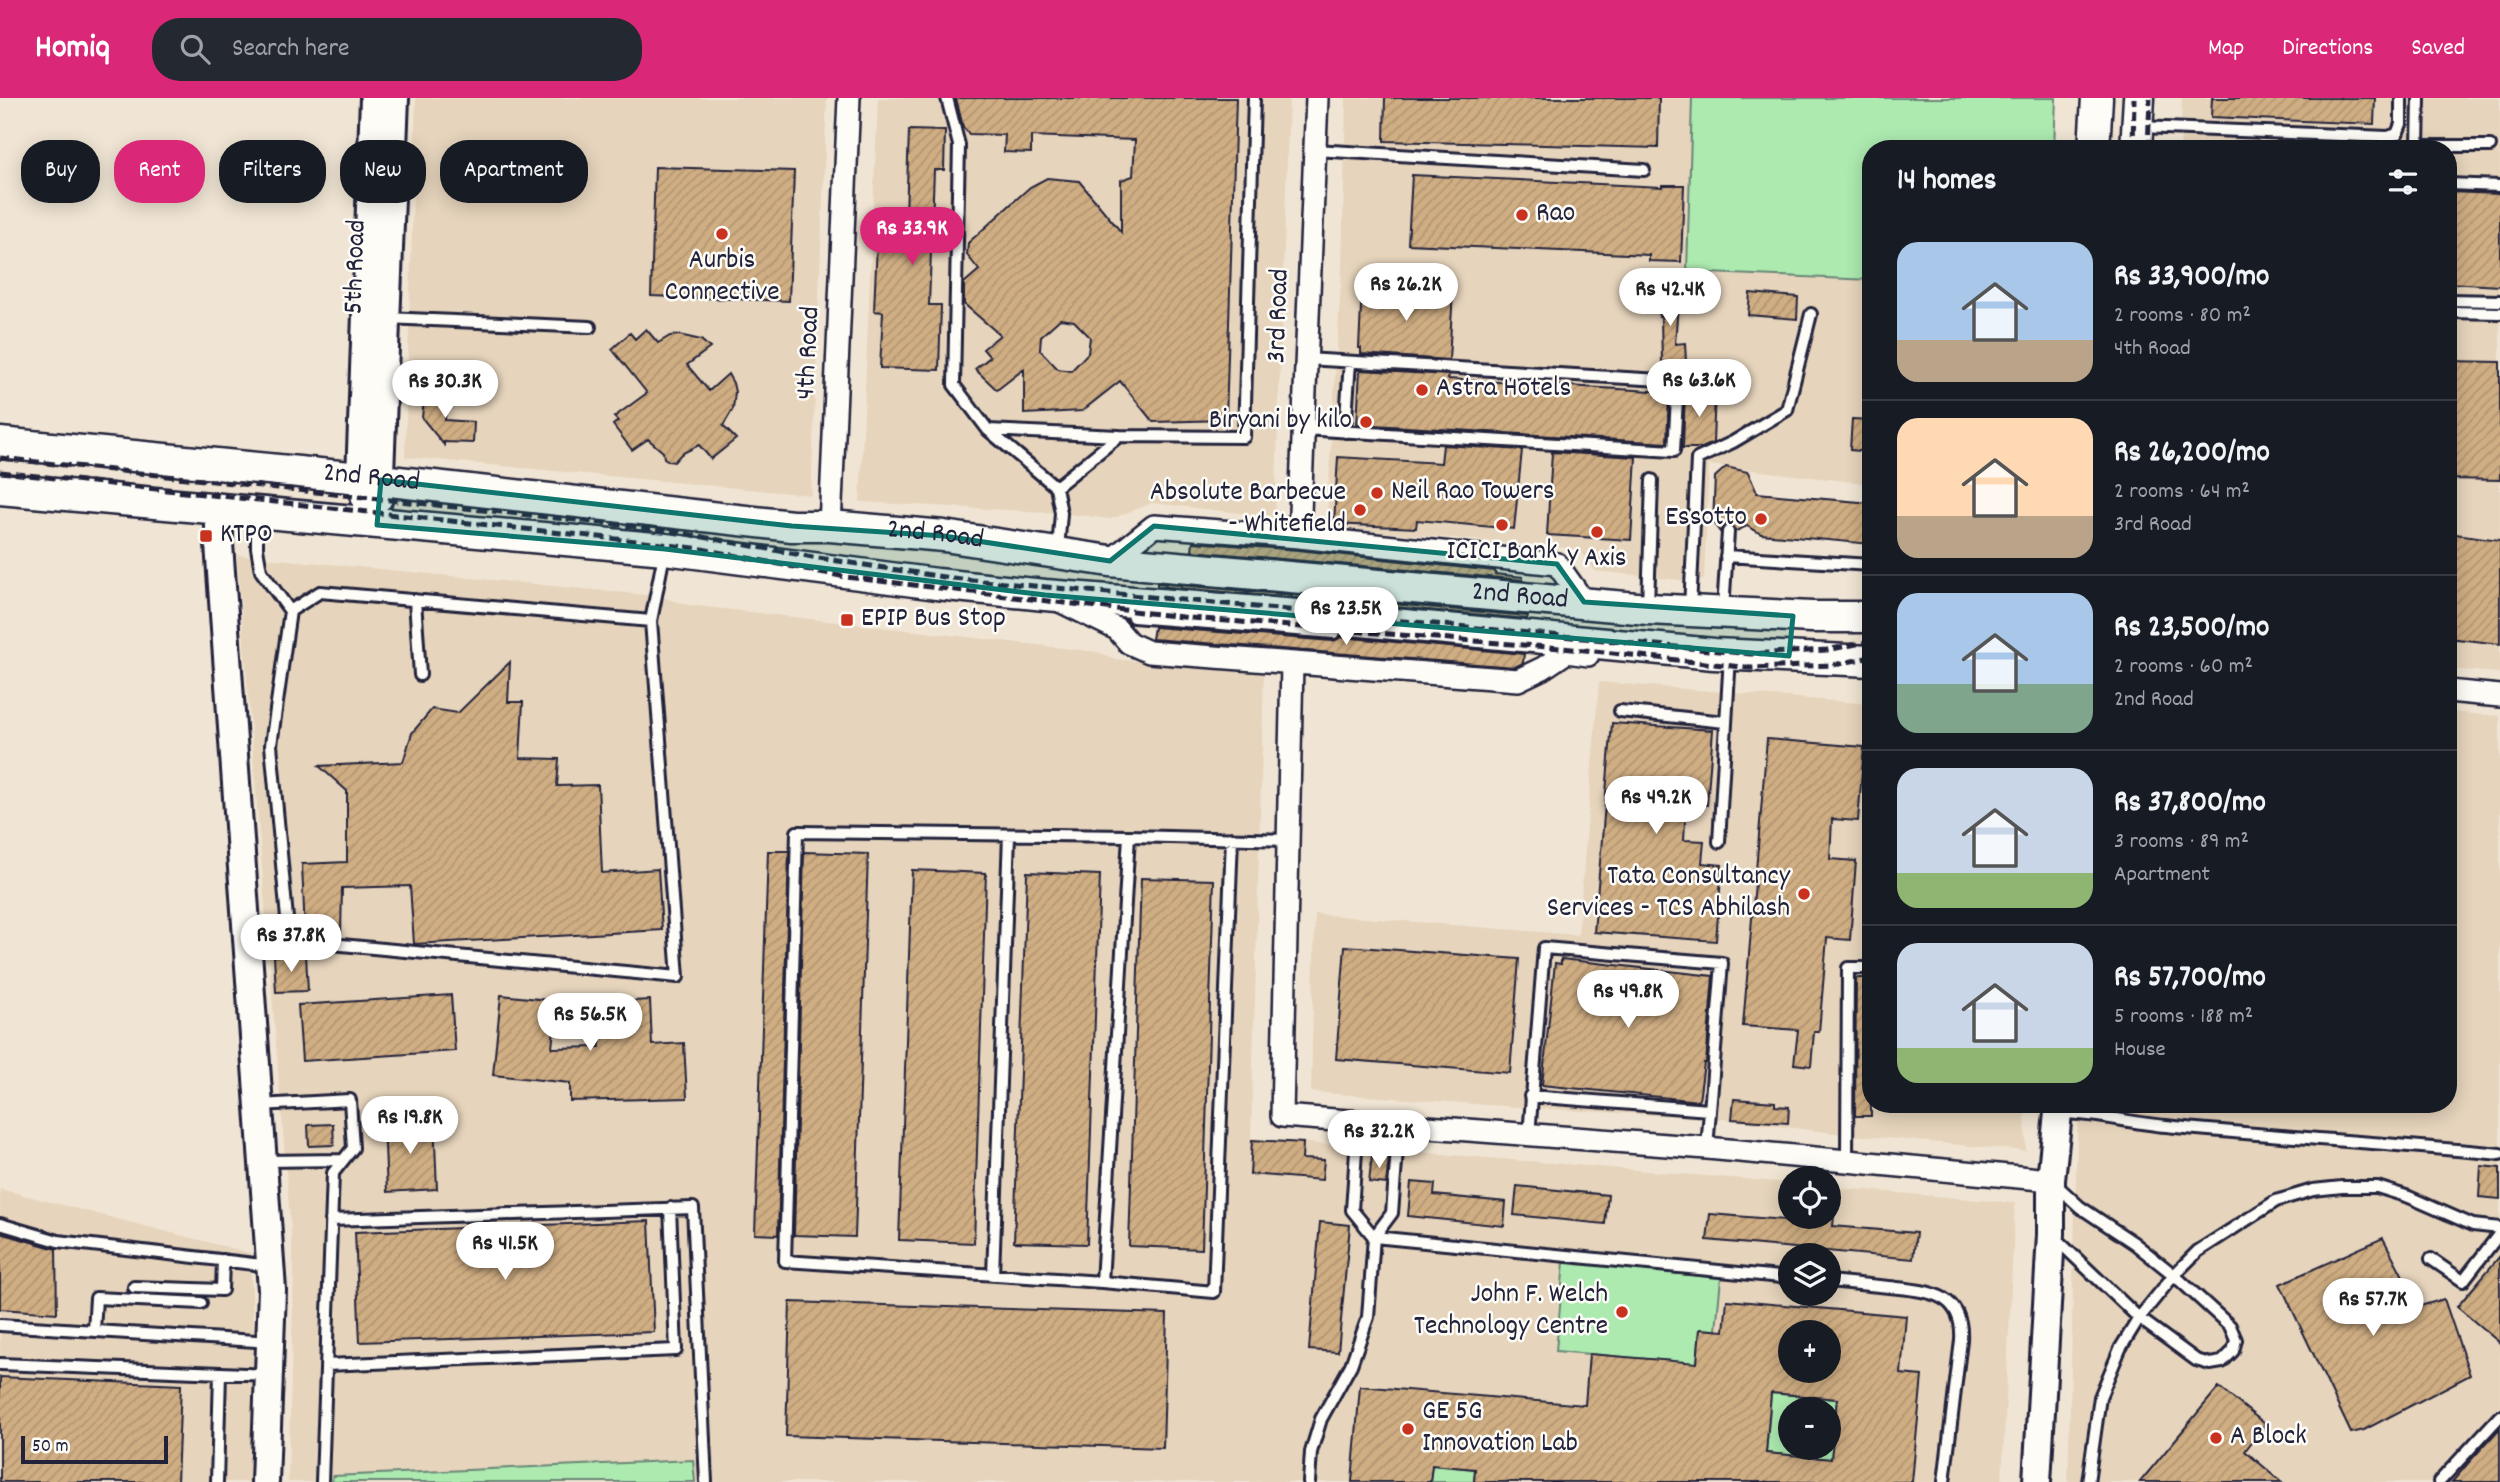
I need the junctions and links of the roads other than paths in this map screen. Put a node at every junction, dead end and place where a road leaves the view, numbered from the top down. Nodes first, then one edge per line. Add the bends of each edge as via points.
1 (374, 98) edge
2 (394, 98) edge
3 (849, 98) edge
4 (947, 98) edge
5 (1254, 98) edge
6 (1317, 98) edge
7 (2097, 98) edge
8 (2401, 98) edge
9 (2419, 98) edge
10 (2137, 125) edge
11 (2095, 140) edge
12 (2418, 140) edge
13 (2457, 146) edge
14 (2490, 146) dead end
15 (1315, 150) junction
16 (1644, 170) dead end
17 (2457, 184) edge
18 (2500, 186) edge
19 (2457, 300) edge
20 (2500, 301) edge
21 (2457, 312) edge
22 (2500, 313) edge
23 (1811, 314) dead end
24 (386, 318) junction
25 (590, 327) dead end
26 (1306, 359) junction
27 (1350, 362) junction
28 (1303, 429) junction
29 (988, 430) junction
30 (1345, 432) junction
31 (1119, 436) junction
32 (0, 443) edge
33 (371, 479) junction
34 (1653, 480) dead end
35 (1056, 487) junction
36 (0, 489) edge
37 (219, 510) junction
38 (257, 514) junction
39 (374, 524) junction
40 (830, 526) junction
41 (1728, 532) dead end
42 (1299, 537) junction
43 (665, 549) junction
44 (1058, 555) junction
45 (1726, 555) junction
46 (1110, 561) junction
47 (1862, 564) edge
48 (1045, 595) junction
49 (415, 600) junction
50 (1584, 602) junction
51 (1648, 609) junction
52 (290, 611) junction
53 (1690, 612) junction
54 (1085, 613) junction
55 (1722, 613) junction
56 (1112, 615) dead end
57 (1126, 616) dead end
58 (1793, 616) junction
59 (1862, 617) edge
60 (651, 621) junction
61 (1346, 634) dead end
62 (1722, 654) junction
63 (1789, 656) junction
64 (1862, 660) edge
65 (1292, 664) junction
66 (420, 675) dead end
67 (2457, 692) edge
68 (2500, 696) edge
69 (1620, 711) dead end
70 (1725, 722) junction
71 (1009, 835) junction
72 (1129, 836) junction
73 (1232, 838) junction
74 (1287, 840) junction
75 (1719, 842) dead end
76 (1862, 968) edge
77 (1530, 1096) junction
78 (259, 1105) junction
79 (1709, 1110) junction
80 (2057, 1113) edge
81 (2079, 1113) edge
82 (1358, 1122) junction
83 (1399, 1125) junction
84 (1529, 1135) junction
85 (1707, 1148) junction
86 (2500, 1154) edge
87 (343, 1160) junction
88 (263, 1161) junction
89 (1847, 1161) junction
90 (2051, 1180) junction
91 (670, 1209) junction
92 (331, 1220) junction
93 (0, 1224) edge
94 (2500, 1231) edge
95 (2051, 1234) junction
96 (1374, 1237) junction
97 (2431, 1259) dead end
98 (223, 1260) junction
99 (271, 1266) junction
100 (993, 1275) junction
101 (2174, 1275) junction
102 (1778, 1277) edge
103 (1102, 1282) junction
104 (1841, 1282) edge
105 (134, 1287) dead end
106 (201, 1303) dead end
107 (2140, 1318) junction
108 (0, 1325) edge
109 (94, 1331) junction
110 (271, 1342) junction
111 (0, 1364) edge
112 (326, 1365) junction
113 (220, 1373) junction
114 (269, 1375) junction
115 (2500, 1416) edge
116 (217, 1482) edge
117 (265, 1482) edge
118 (322, 1482) edge
119 (706, 1482) edge
120 (1309, 1482) edge
121 (1944, 1482) edge
122 (2037, 1482) edge
123 (2088, 1482) edge
124 (2439, 1482) edge

1 - 33 street, 5th Road
2 - 24 street, 5th Road
3 - 40 street, 4th Road
4 - 29 lane via 959,145 954,385
5 - 31 lane via 1244,437
6 - 15 street, 3rd Road
7 - 11 main road
8 - 10 lane via 2398,134 2388,137
9 - 12 lane
13 - 14 lane
15 - 16 lane
15 - 26 street, 3rd Road
17 - 18 lane
19 - 20 lane
21 - 22 lane
23 - 53 lane via 1787,410 1697,458
24 - 25 lane
24 - 33 street, 5th Road
26 - 27 lane
26 - 28 street, 3rd Road
27 - 30 lane via 1353,397
27 - 30 lane via 1678,381 1674,451
28 - 30 lane
28 - 42 street, 3rd Road
29 - 31 lane
29 - 35 lane
31 - 35 lane
32 - 33 main road, 2nd Road
33 - 39 street
33 - 40 main road, 2nd Road via 792,526
34 - 51 lane
35 - 44 lane via 1061,513
36 - 37 main road, 2nd Road
37 - 38 main road, 2nd Road
37 - 78 street
38 - 39 main road, 2nd Road
38 - 52 lane via 261,571
39 - 43 main road, 2nd Road
40 - 44 main road, 2nd Road via 944,536
41 - 45 lane
42 - 46 street via 1154,526
42 - 50 street via 1557,564
43 - 48 main road, 2nd Road
43 - 60 lane
44 - 46 main road, 2nd Road
45 - 47 lane
45 - 55 lane
46 - 50 main road, 2nd Road
48 - 54 street
48 - 62 main road, 2nd Road
49 - 52 lane via 320,592
49 - 60 lane
49 - 66 lane
50 - 51 main road, 2nd Road
51 - 53 main road, 2nd Road
52 - 60 lane via 271,745 289,940 678,976
53 - 55 main road, 2nd Road
54 - 56 lane
54 - 65 street via 1149,652
55 - 58 main road, 2nd Road
57 - 61 lane
58 - 59 main road, 2nd Road
58 - 63 main road
62 - 63 main road, 2nd Road
62 - 65 street via 1685,665 1560,652 1543,668 1518,680
62 - 70 lane
63 - 64 main road, 2nd Road
65 - 74 street
67 - 68 street
69 - 70 lane
70 - 75 lane
71 - 72 lane
71 - 100 lane
71 - 100 lane via 797,832 785,1261
72 - 73 lane
72 - 103 lane
73 - 74 lane
73 - 103 lane via 1214,1292
74 - 82 street via 1282,1116
76 - 89 lane via 1848,968
77 - 79 lane
77 - 79 lane via 1544,948 1722,963
77 - 84 lane
78 - 87 lane via 350,1100 353,1149
78 - 88 street
79 - 85 lane
80 - 90 street
81 - 86 lane via 2164,1126
82 - 83 street
82 - 96 lane via 1352,1210
83 - 84 street
83 - 96 lane via 1392,1213
84 - 85 street
85 - 89 street
87 - 88 lane
87 - 92 lane via 333,1173
88 - 99 street
89 - 90 street
90 - 95 street
90 - 101 lane via 2080,1207
91 - 92 lane
91 - 112 lane via 676,1350
91 - 119 lane via 693,1208
92 - 112 lane
93 - 98 lane via 58,1241
94 - 97 lane via 2463,1280
94 - 101 lane via 2377,1187 2313,1190 2276,1201 2198,1251
95 - 107 lane
95 - 122 street
96 - 102 lane
96 - 120 lane via 1368,1317 1350,1366 1321,1419 1311,1452
98 - 99 lane
98 - 105 lane via 222,1290
99 - 110 street
100 - 103 lane
101 - 107 lane
101 - 107 lane via 2230,1326 2236,1340 2233,1351 2222,1362 2196,1360
104 - 121 lane via 1928,1291 1946,1299 1958,1314 1961,1340
106 - 109 lane via 96,1298
107 - 123 lane via 2120,1349 2100,1397
108 - 109 lane
109 - 110 lane
110 - 114 street
111 - 113 lane
112 - 118 lane
113 - 114 lane
113 - 116 lane
114 - 117 street
115 - 124 lane

